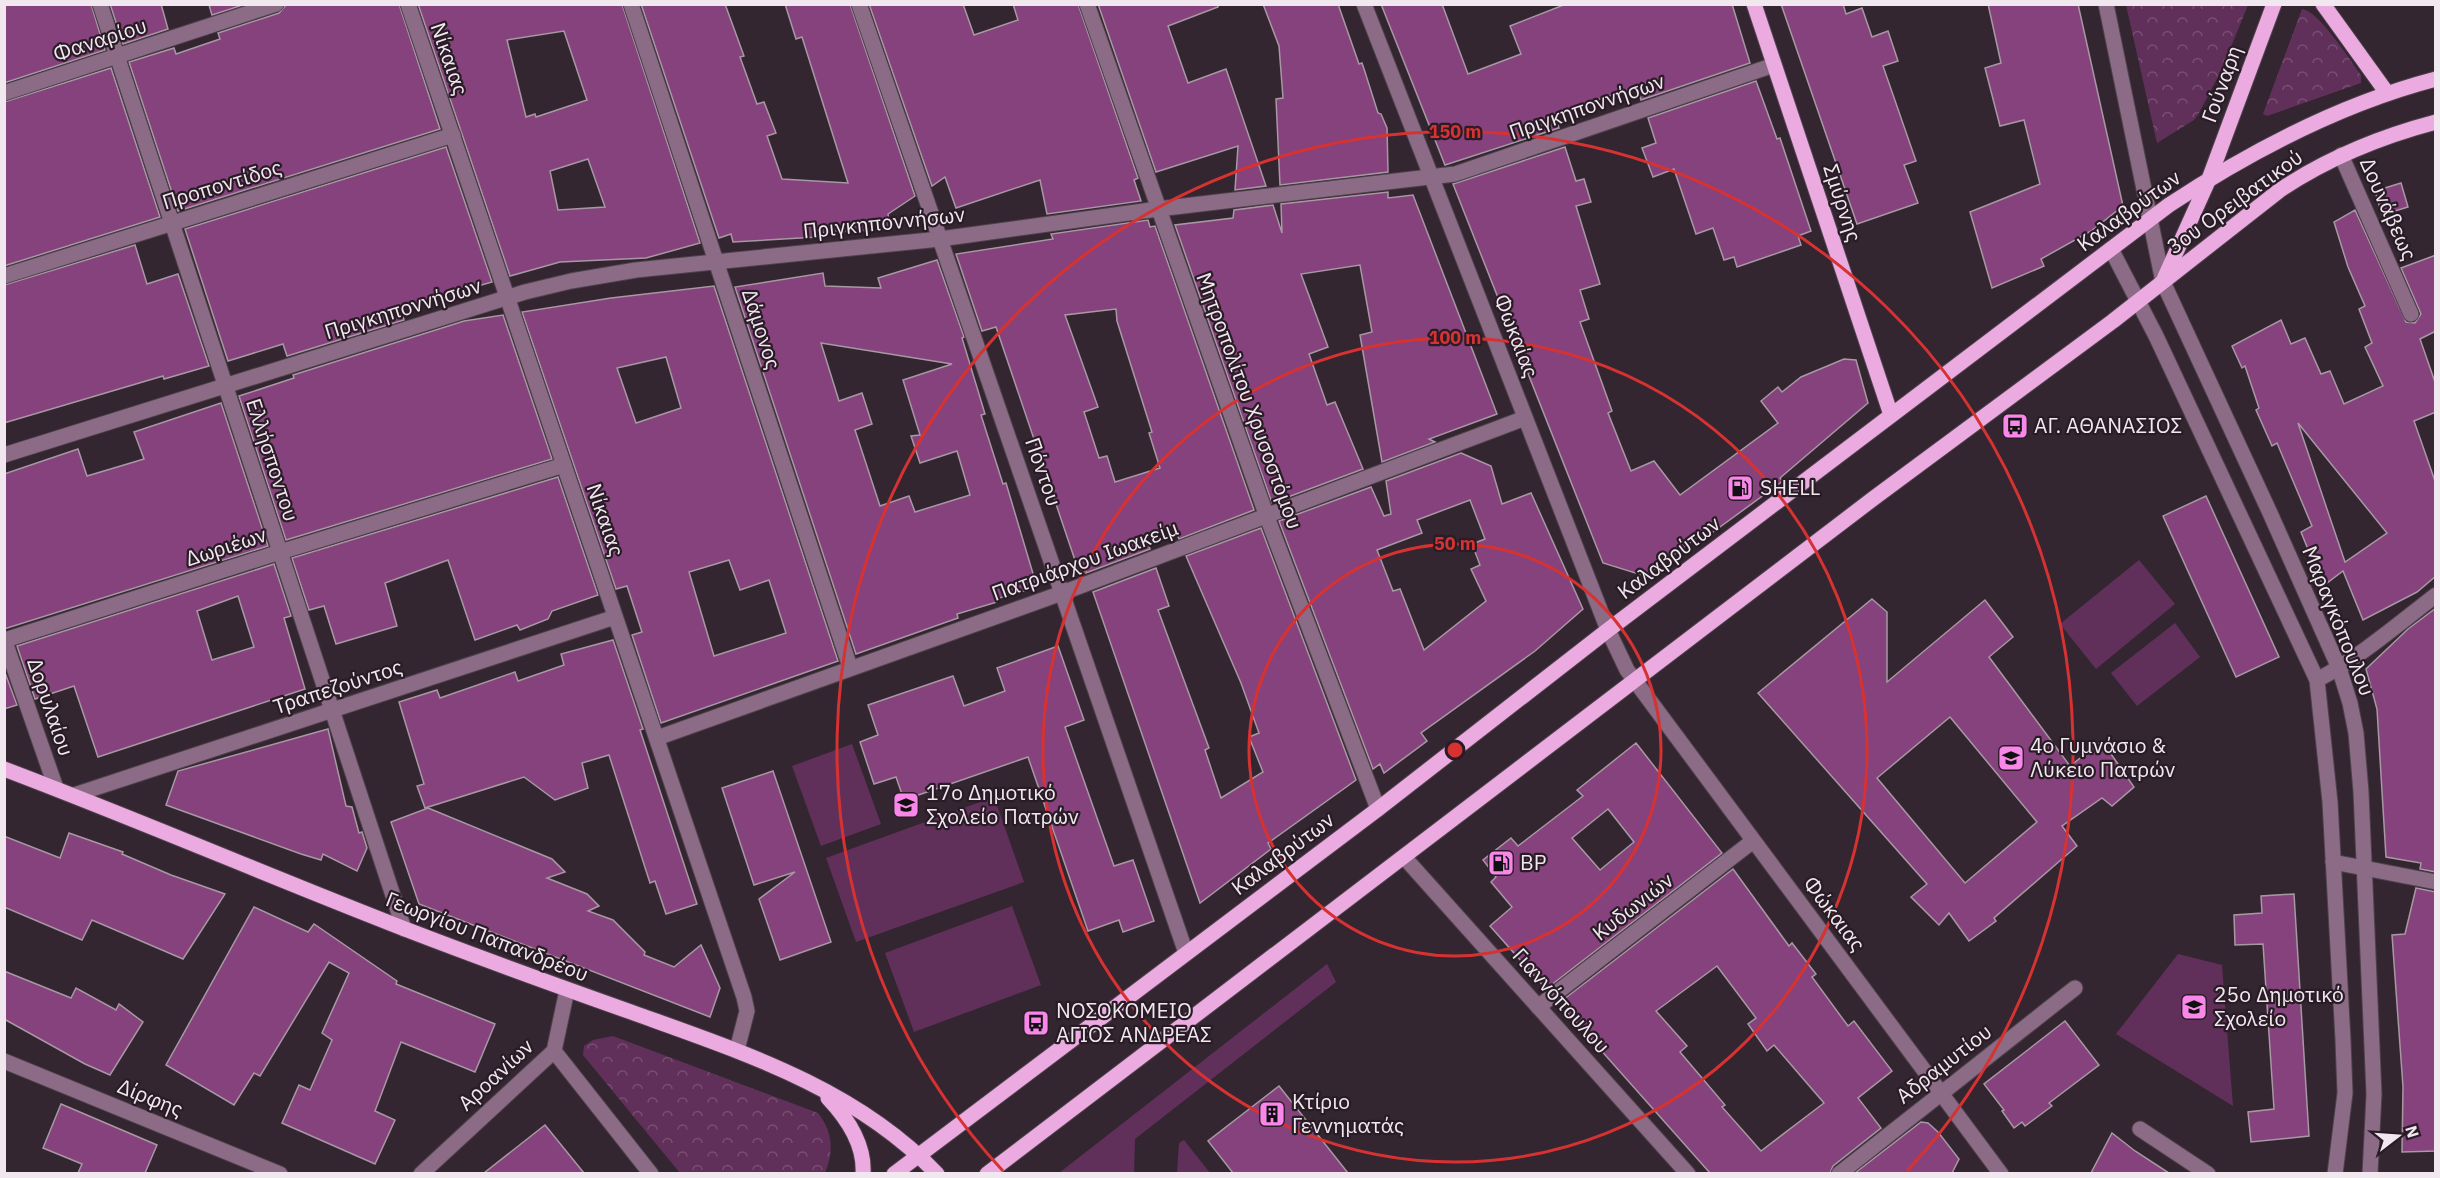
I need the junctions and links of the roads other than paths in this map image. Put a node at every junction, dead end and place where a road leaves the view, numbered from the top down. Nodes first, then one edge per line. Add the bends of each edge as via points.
1 (100, 4) edge
2 (276, 4) edge
3 (408, 4) edge
4 (631, 4) edge
5 (859, 4) edge
6 (1087, 4) edge
7 (1364, 4) edge
8 (1754, 4) edge
9 (2106, 4) edge
10 (2274, 4) edge
11 (2323, 4) edge
12 (117, 57) junction
13 (1774, 65) junction
14 (2436, 79) edge
15 (4, 93) edge
16 (2387, 93) junction
17 (2436, 122) edge
18 (453, 135) junction
19 (2341, 155) junction
20 (1431, 178) junction
21 (2209, 179) junction
22 (1158, 209) junction
23 (2150, 219) junction
24 (172, 223) junction
25 (940, 239) junction
26 (2111, 249) junction
27 (716, 262) junction
28 (4, 276) edge
29 (2163, 282) junction
30 (508, 298) junction
31 (2138, 301) junction
32 (2411, 314) dead end
33 (225, 386) junction
34 (1891, 416) junction
35 (1525, 418) junction
36 (4, 455) edge
37 (564, 465) junction
38 (1267, 517) junction
39 (280, 552) junction
40 (1062, 593) junction
41 (2436, 595) edge
42 (615, 617) junction
43 (1608, 630) junction
44 (5, 639) edge
45 (850, 667) junction
46 (2339, 668) junction
47 (2317, 680) junction
48 (1633, 681) junction
49 (332, 711) junction
50 (657, 738) junction
51 (4, 769) edge
52 (56, 788) junction
53 (74, 795) junction
54 (1378, 809) junction
55 (1753, 841) junction
56 (1404, 857) junction
57 (2333, 862) junction
58 (2364, 867) junction
59 (2436, 882) edge
60 (404, 929) junction
61 (1186, 953) junction
62 (2075, 988) dead end
63 (567, 990) junction
64 (1538, 1007) junction
65 (737, 1050) junction
66 (554, 1051) junction
67 (4, 1061) edge
68 (819, 1089) junction
69 (1941, 1092) junction
70 (2140, 1129) dead end
71 (919, 1155) junction
72 (280, 1173) edge
73 (421, 1173) edge
74 (651, 1173) edge
75 (862, 1173) edge
76 (894, 1173) edge
77 (936, 1173) edge
78 (987, 1173) edge
79 (1688, 1173) edge
80 (1839, 1173) edge
81 (2001, 1173) edge
82 (2208, 1173) edge
83 (2336, 1173) edge
84 (2370, 1173) edge

1 - 12 street, Ελλήσποντου
2 - 12 street, Φαναρίου
3 - 18 street, Νίκαιας
4 - 27 street, Δάμονος
5 - 25 street, Πόντου
6 - 22 street, Μητροπολίτου Χρυσοστόμου
7 - 20 street, Φωκαίας
8 - 13 main road, Σμύρνης
9 - 23 street, Μαραγκόπουλου
10 - 21 main road, Γούναρη
11 - 16 main road
12 - 15 street, Φαναρίου
12 - 24 street, Ελλήσποντου
13 - 20 street, Πριγκηποννήσων via 1468,170
13 - 34 main road, Σμύρνης
14 - 16 main road, 3ου Ορειβατικού
16 - 21 main road, 3ου Ορειβατικού via 2325,119
17 - 19 main road, 3ου Ορειβατικού
18 - 24 street, Προποντίδος
18 - 30 street, Νίκαιας
19 - 29 main road, 3ου Ορειβατικού via 2280,190
19 - 32 street, Δουνάβεως
20 - 22 street, Πριγκηποννήσων
20 - 35 street, Φωκαίας
21 - 23 main road, Καλαβρύτων
21 - 29 main road, Καλαβρύτων
22 - 25 street, Πριγκηποννήσων
22 - 38 street, Μητροπολίτου Χρυσοστόμου
23 - 26 main road, Καλαβρύτων
23 - 29 street, Μαραγκόπουλου
24 - 28 street, Προποντίδος
24 - 33 street, Ελλήσποντου
25 - 27 street, Πριγκηποννήσων
25 - 40 street, Πόντου
26 - 31 street, Μαραγκόπουλου
26 - 34 main road, Καλαβρύτων
27 - 30 street, Πριγκηποννήσων via 599,276
27 - 45 street, Δάμονος
29 - 31 main road, Καλαβρύτων
29 - 46 street, Μαραγκόπουλου
30 - 33 street, Πριγκηποννήσων
30 - 37 street, Νίκαιας
31 - 47 street, Μαραγκόπουλου
31 - 48 main road, Καλαβρύτων
33 - 36 street, Πριγκηποννήσων
33 - 39 street, Ελλήσποντου
34 - 43 main road, Καλαβρύτων
35 - 38 street, Πατριάρχου Ιωακείμ
35 - 43 street, Φωκαίας
37 - 39 street, Δωριέων
37 - 42 street, Νίκαιας
38 - 40 street, Πατριάρχου Ιωακείμ
38 - 54 street, Μητροπολίτου Χρυσοστόμου
39 - 44 street, Δωριέων
39 - 49 street, Ελλήσποντου
40 - 45 street, Πατριάρχου Ιωακείμ
40 - 61 street, Πόντου
41 - 46 street
42 - 49 street, Τραπεζούντος
42 - 50 street, Νίκαιας
43 - 48 street, Φωκαίας
43 - 54 main road, Καλαβρύτων
44 - 52 street, Δορυλαίου
45 - 50 street, Πατριάρχου Ιωακείμ
46 - 47 street
46 - 58 street, Μαραγκόπουλου via 2356,733
47 - 57 street, Μαραγκόπουλου
48 - 55 street, Φώκαιας
48 - 56 main road, Καλαβρύτων
49 - 53 street, Τραπεζούντος
49 - 60 street, Ελλήσποντου
50 - 65 street, Νίκαιας via 744,997 747,1011
51 - 52 main road, Γεωργίου Παπανδρέου
52 - 53 main road, Γεωργίου Παπανδρέου
53 - 60 main road, Γεωργίου Παπανδρέου
54 - 61 main road, Καλαβρύτων
55 - 64 street, Κυδωνιών
55 - 69 street, Φώκαιας
56 - 64 street, Γιαννόπουλου
56 - 78 main road, Καλαβρύτων
57 - 58 street
57 - 83 street, Μαραγκόπουλου via 2345,1094
58 - 59 street
58 - 84 street, Μαραγκόπουλου via 2374,1094
60 - 63 main road, Γεωργίου Παπανδρέου
61 - 71 main road, Καλαβρύτων
62 - 69 street, Αδραμυτίου
63 - 65 main road, Γεωργίου Παπανδρέου
63 - 66 street, Αροανίων
64 - 79 street, Γιαννόπουλου
65 - 68 main road, Γεωργίου Παπανδρέου
66 - 73 street, Αροανίων
66 - 74 street
67 - 72 street, Δίρφης
68 - 71 main road, Γεωργίου Παπανδρέου via 880,1125
68 - 75 main road via 850,1125 860,1149
69 - 80 street, Αδραμυτίου
69 - 81 street, Φώκαιας
70 - 82 street
71 - 76 main road, Καλαβρύτων
71 - 77 main road, Γεωργίου Παπανδρέου

